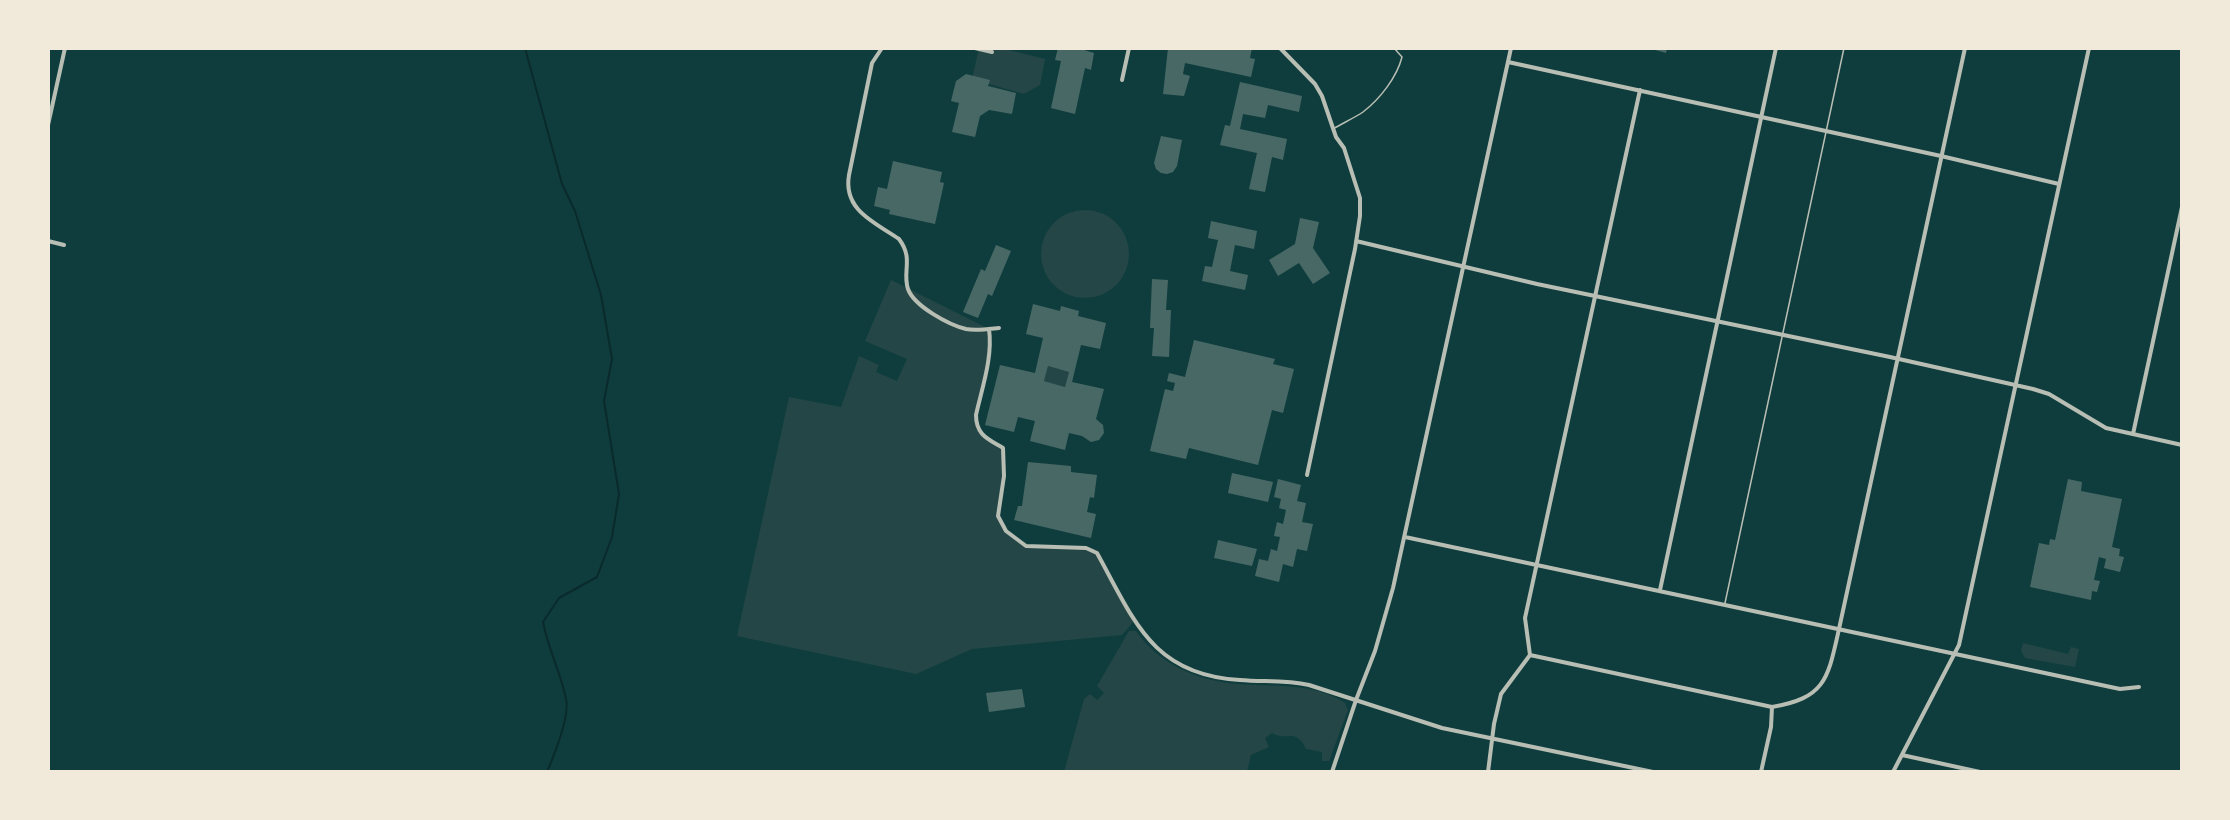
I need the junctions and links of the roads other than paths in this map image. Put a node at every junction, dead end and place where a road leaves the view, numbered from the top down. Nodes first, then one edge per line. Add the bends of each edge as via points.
1 (65, 48) edge
2 (882, 48) edge
3 (975, 48) edge
4 (1129, 48) edge
5 (1280, 48) edge
6 (1394, 48) edge
7 (1511, 48) edge
8 (1776, 48) edge
9 (1844, 48) edge
10 (1965, 48) edge
11 (2089, 48) edge
12 (992, 52) dead end
13 (1508, 62) junction
14 (1122, 80) dead end
15 (1640, 90) junction
16 (1761, 116) junction
17 (48, 125) edge
18 (1333, 129) junction
19 (1827, 131) junction
20 (1941, 156) junction
21 (2060, 184) junction
22 (2182, 207) edge
23 (48, 241) edge
24 (1356, 242) junction
25 (64, 245) dead end
26 (1464, 266) junction
27 (1595, 295) junction
28 (1718, 321) junction
29 (999, 328) dead end
30 (988, 329) junction
31 (1783, 334) junction
32 (1898, 358) junction
33 (2015, 385) junction
34 (2133, 434) junction
35 (2182, 445) edge
36 (1307, 476) dead end
37 (1405, 537) junction
38 (1537, 564) junction
39 (1660, 590) junction
40 (1725, 604) junction
41 (1839, 629) junction
42 (1954, 654) junction
43 (1530, 655) junction
44 (2139, 687) dead end
45 (1356, 700) junction
46 (1772, 707) junction
47 (1492, 738) junction
48 (1902, 755) junction
49 (1332, 772) edge
50 (1488, 772) edge
51 (1653, 772) edge
52 (1761, 772) edge
53 (1893, 772) edge
54 (1980, 772) edge

1 - 17 street
2 - 30 street via 872,63 849,175 849,197 854,206 904,246 908,289 916,300 943,320 967,329
3 - 12 street
4 - 14 street
5 - 18 street via 1315,84
6 - 18 lane via 1402,57 1383,91 1363,112
7 - 13 street
8 - 16 street
9 - 19 lane
10 - 20 street
11 - 21 street
13 - 15 street
13 - 26 street
15 - 16 street
15 - 27 street
16 - 19 street
16 - 28 street
18 - 24 street via 1344,148 1360,198
19 - 20 street
19 - 31 lane
20 - 21 street
20 - 32 street
21 - 33 street
22 - 34 street
23 - 25 street
24 - 26 street
24 - 36 street
26 - 27 street
26 - 37 street
27 - 28 street
27 - 38 street
28 - 31 street
28 - 39 street
29 - 30 street
30 - 45 street via 988,359 976,424 978,430 1003,448 1004,476 998,516 1006,531 1026,546 1086,548 1097,553 1143,634 1158,651 1185,667 1239,680 1294,681
31 - 32 street
31 - 40 lane
32 - 33 street
32 - 41 street
33 - 34 street via 2049,394 2106,428
33 - 42 street via 1974,581
34 - 35 street
37 - 38 street
37 - 45 street via 1376,651
38 - 39 street
38 - 43 street via 1526,618
39 - 40 street
40 - 41 street
41 - 42 street
41 - 46 street via 1831,666 1819,687 1804,699
42 - 44 street via 2120,689
42 - 48 street
43 - 46 street
43 - 47 street via 1501,694
45 - 47 street via 1420,722
45 - 49 street
46 - 52 street
47 - 50 street
47 - 51 street
48 - 53 street
48 - 54 street

